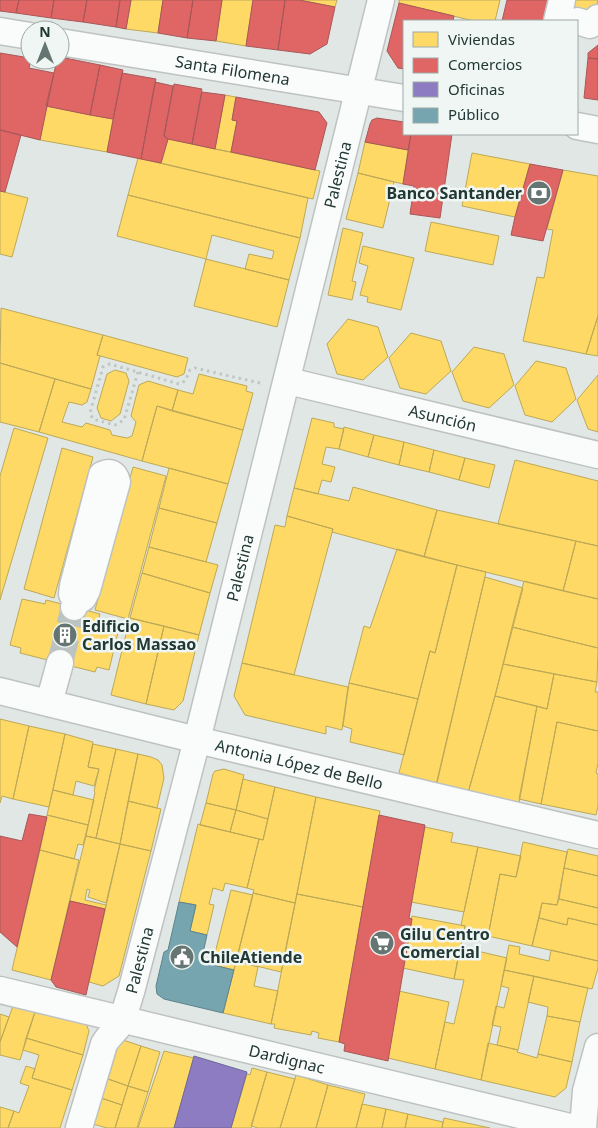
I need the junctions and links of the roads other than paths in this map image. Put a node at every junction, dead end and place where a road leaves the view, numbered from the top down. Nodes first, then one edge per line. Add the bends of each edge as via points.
1 (381, 0) edge
2 (598, 18) edge
3 (578, 20) edge
4 (0, 31) edge
5 (20, 34) edge
6 (70, 44) edge
7 (358, 91) junction
8 (403, 98) edge
9 (578, 126) edge
10 (598, 130) edge
11 (286, 385) junction
12 (598, 455) edge
13 (60, 663) tunnel mouth
14 (0, 691) edge
15 (49, 703) junction
16 (197, 740) junction
17 (598, 835) edge
18 (0, 990) edge
19 (121, 1020) junction
20 (598, 1047) edge
21 (79, 1128) edge
22 (574, 1128) edge
23 (583, 1128) edge

1 - 7 street, Palestina
2 - 3 street via 590,25
4 - 5 street
6 - 7 street, Santa Filomena
7 - 8 street, Santa Filomena
7 - 11 street, Palestina
9 - 10 street
11 - 12 street, Asunción
11 - 16 street, Palestina
13 - 15 street
14 - 15 street, Antonia López de Bello
15 - 16 street, Antonia López de Bello
16 - 17 street, Antonia López de Bello
16 - 19 street, Palestina
18 - 19 street, Dardignac
19 - 21 street, Palestina via 104,1044
19 - 22 street, Dardignac
20 - 23 street via 586,1091

